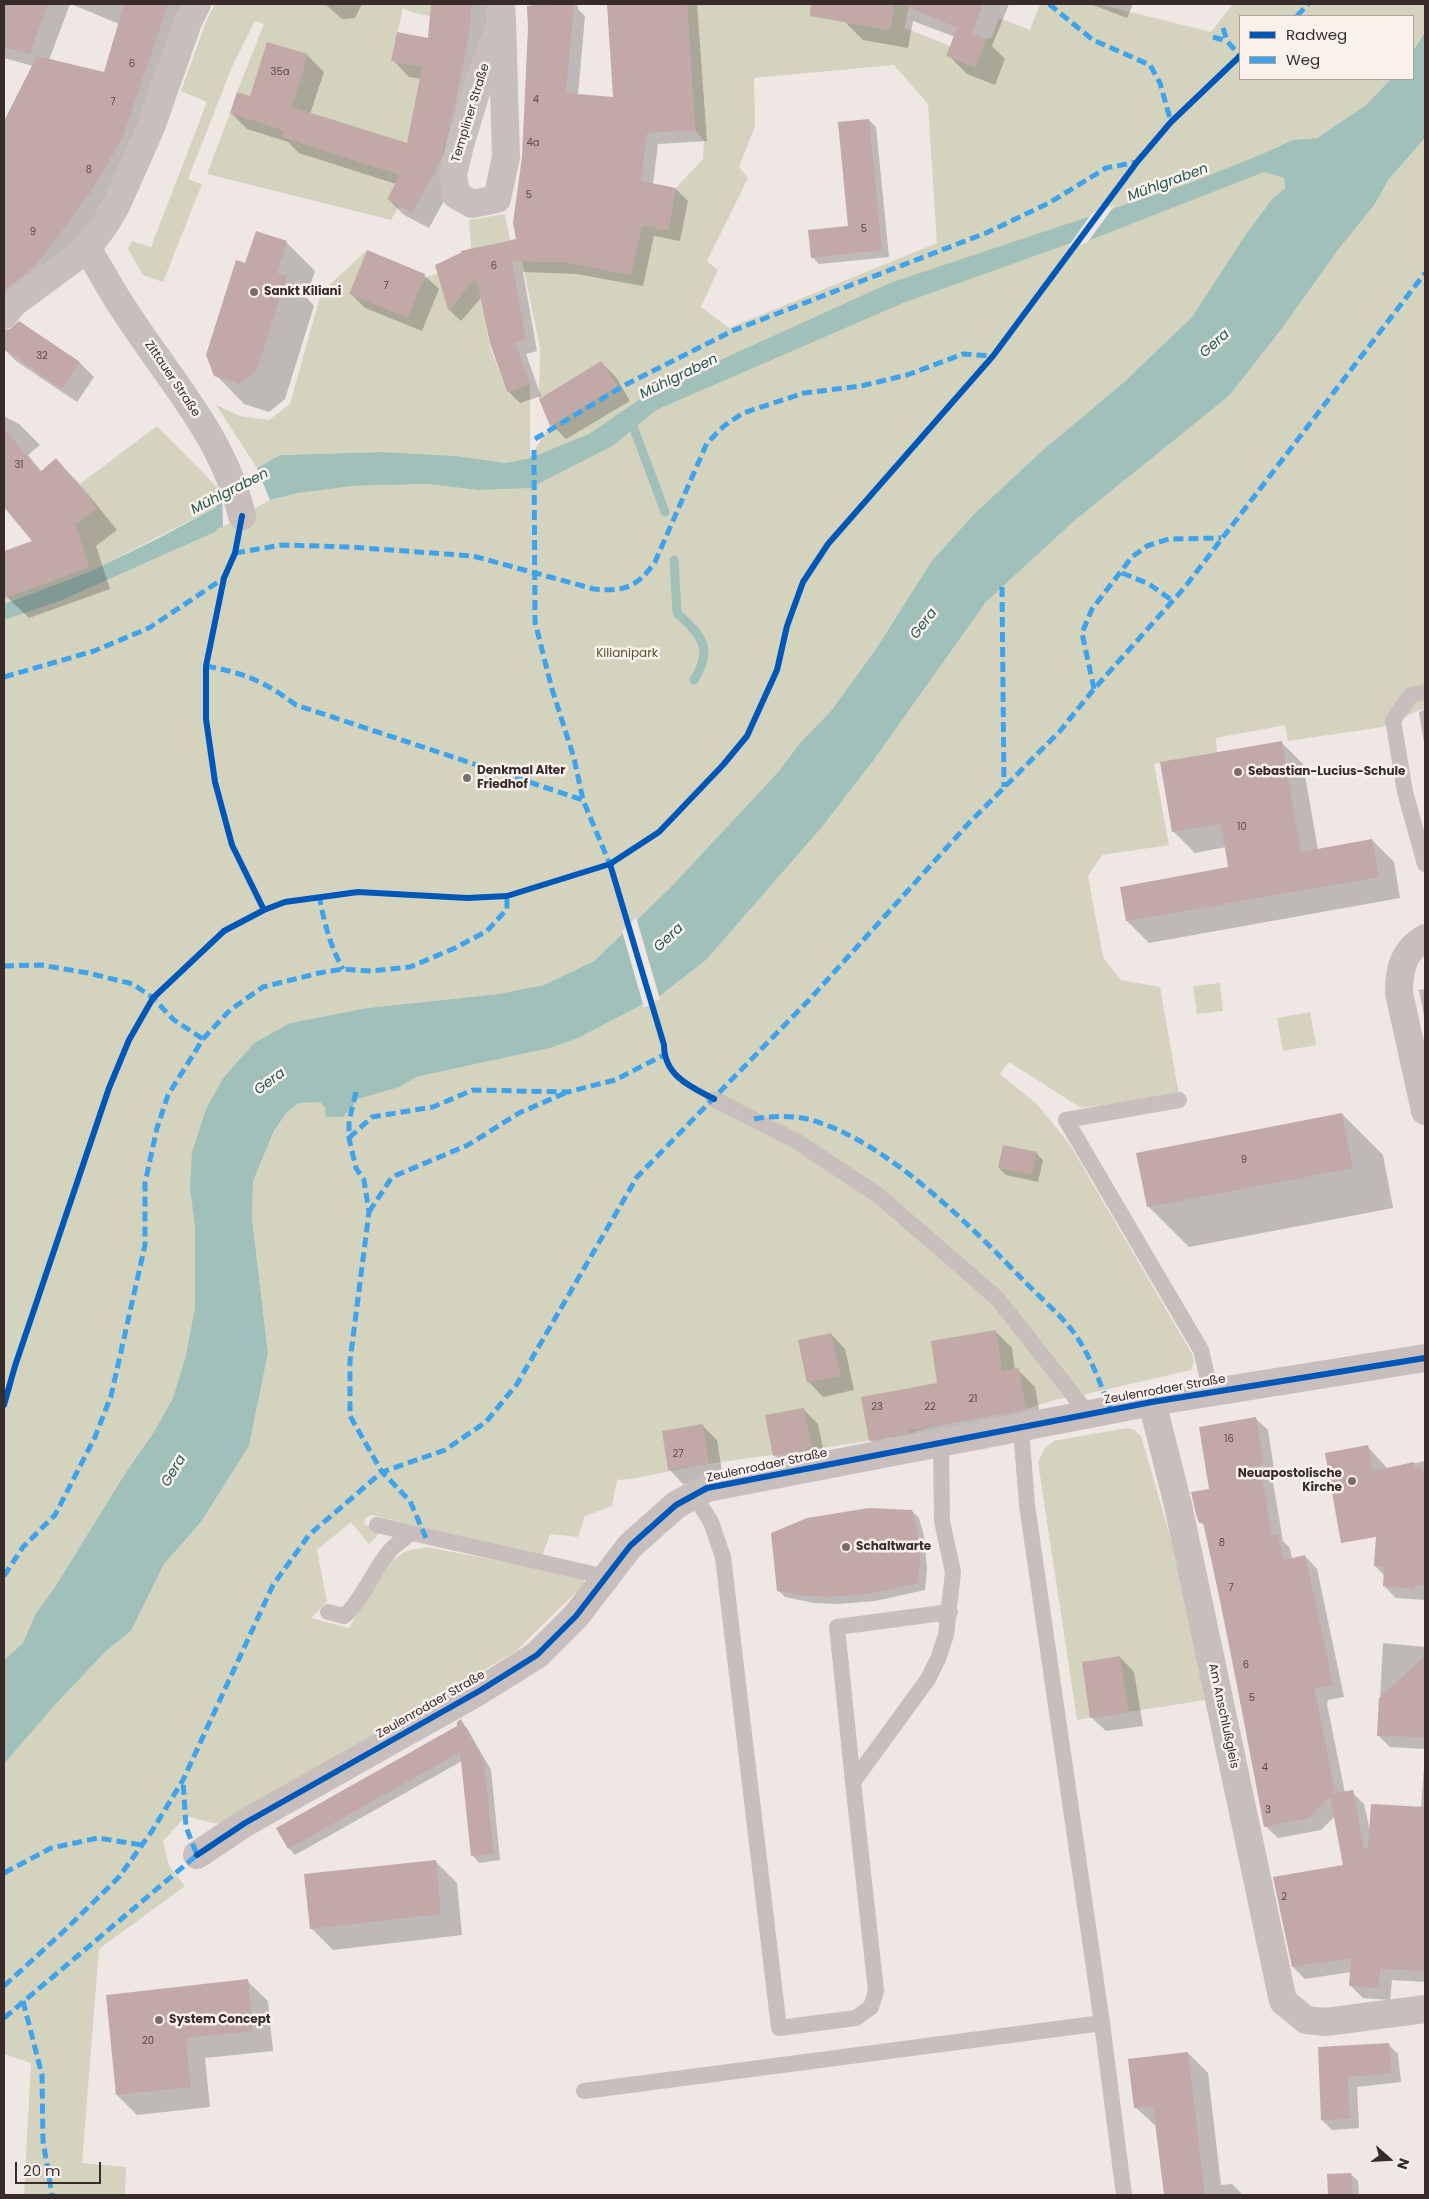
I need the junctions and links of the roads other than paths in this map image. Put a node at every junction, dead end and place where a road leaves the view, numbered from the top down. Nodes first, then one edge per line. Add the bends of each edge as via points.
1 (197, 4) edge
2 (502, 12) edge
3 (87, 249) junction
4 (4, 315) edge
5 (242, 516) dead end
6 (1425, 692) edge
7 (1425, 864) edge
8 (1425, 938) edge
9 (714, 1099) dead end
10 (1179, 1100) dead end
11 (1425, 1111) edge
12 (1425, 1358) edge
13 (1211, 1393) junction
14 (1152, 1402) junction
15 (1089, 1415) junction
16 (1021, 1429) junction
17 (942, 1444) junction
18 (694, 1495) junction
19 (377, 1525) dead end
20 (409, 1534) junction
21 (606, 1578) junction
22 (328, 1612) dead end
23 (950, 1612) junction
24 (853, 1782) junction
25 (197, 1855) dead end
26 (1425, 2009) edge
27 (1102, 2023) junction
28 (584, 2091) dead end
29 (1124, 2195) edge

1 - 3 street via 139,155 116,206
2 - 2 street, Templiner Straße via 452,175 456,195 472,204 497,199 506,157
3 - 4 street via 14,303
3 - 5 street, Zittauer Straße via 124,310 217,446 232,480
6 - 7 lane via 1411,695 1393,720 1405,792
8 - 11 street via 1404,957 1399,974 1399,993
9 - 15 lane via 796,1140 878,1195 997,1298
10 - 13 lane via 1066,1120 1201,1350
12 - 13 street, Zeulenrodaer Straße
13 - 14 street, Zeulenrodaer Straße
14 - 15 street, Zeulenrodaer Straße
14 - 26 street, Am Anschlußgleis via 1178,1505 1283,2001 1306,2020 1326,2022
15 - 16 street, Zeulenrodaer Straße
16 - 17 street, Zeulenrodaer Straße
16 - 27 lane via 1027,1505
17 - 18 street, Zeulenrodaer Straße via 778,1473 707,1488
17 - 23 lane via 942,1521 953,1572
18 - 21 street, Zeulenrodaer Straße via 676,1505 630,1546
18 - 24 lane via 711,1522 723,1557 779,2028 856,2018 871,2007 876,1991
19 - 20 lane
20 - 21 lane
20 - 22 lane via 389,1552 353,1610 344,1616
21 - 25 street, Zeulenrodaer Straße via 576,1616 536,1655 481,1690 245,1823
23 - 24 lane via 946,1635 928,1679
23 - 24 lane via 837,1627
27 - 28 lane
27 - 29 lane

